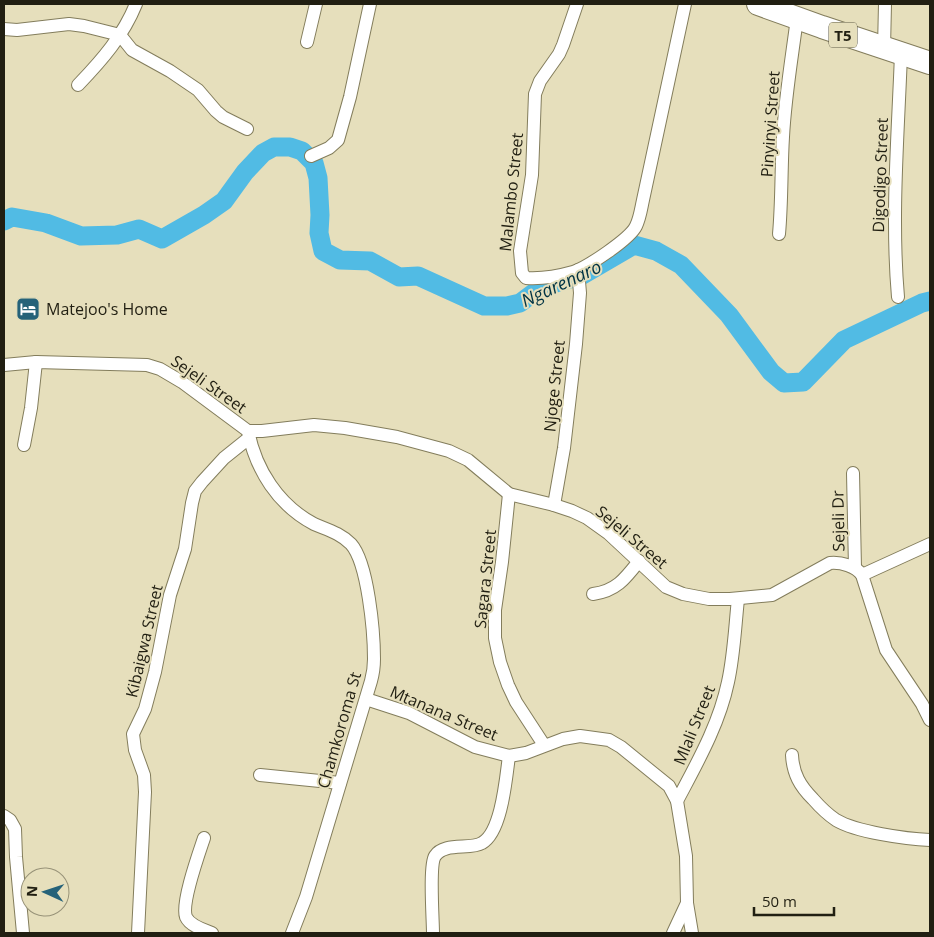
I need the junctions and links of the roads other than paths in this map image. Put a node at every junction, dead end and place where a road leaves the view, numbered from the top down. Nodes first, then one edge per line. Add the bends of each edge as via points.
1 (136, 4) edge
2 (316, 4) edge
3 (370, 4) edge
4 (577, 4) edge
5 (686, 4) edge
6 (758, 4) edge
7 (885, 4) edge
8 (785, 11) edge
9 (4, 29) edge
10 (120, 35) junction
11 (307, 42) dead end
12 (893, 51) junction
13 (930, 63) edge
14 (78, 85) dead end
15 (247, 129) dead end
16 (311, 156) dead end
17 (779, 234) dead end
18 (578, 270) junction
19 (898, 298) dead end
20 (36, 362) junction
21 (4, 365) edge
22 (248, 434) junction
23 (24, 445) dead end
24 (853, 473) dead end
25 (510, 494) junction
26 (554, 505) junction
27 (930, 544) edge
28 (639, 561) junction
29 (859, 572) junction
30 (593, 594) dead end
31 (738, 599) junction
32 (366, 699) junction
33 (930, 720) edge
34 (544, 745) junction
35 (792, 755) dead end
36 (509, 756) junction
37 (260, 775) dead end
38 (340, 783) junction
39 (677, 801) junction
40 (4, 816) edge
41 (204, 838) dead end
42 (930, 840) edge
43 (688, 903) junction
44 (23, 933) edge
45 (138, 933) edge
46 (212, 933) edge
47 (292, 933) edge
48 (433, 933) edge
49 (673, 933) edge
50 (692, 933) edge

1 - 10 street
2 - 11 street
3 - 16 street via 338,140
4 - 18 street, Malambo Street via 559,54 535,94 532,175 520,251 522,273 526,278
5 - 18 street, Malambo Street via 636,227 616,246
6 - 8 highway, T5
7 - 12 street, Digodigo Street
8 - 12 highway, T5
8 - 17 street, Pinyinyi Street via 788,81
9 - 10 street via 69,24
10 - 14 street
10 - 15 street via 132,50 198,90 216,112
12 - 13 highway, T5
12 - 19 street, Digodigo Street via 894,244
18 - 26 street, Njoge Street via 580,293 576,344
20 - 21 street, Sejeli Street
20 - 22 street, Sejeli Street via 133,364 160,369 182,382
20 - 23 street
22 - 25 street, Sejeli Street via 314,425 397,438 468,460
22 - 32 street, Chamkoroma St via 263,474 274,492 296,512 342,536 359,558 374,653
22 - 45 street, Kibaigwa Street via 195,492 185,549 170,595 155,672 145,709 133,734 145,792
24 - 29 street, Sejeli Dr
25 - 26 street, Sejeli Street
25 - 34 street, Sagara Street via 495,610 495,638 508,685
26 - 28 street, Sejeli Street via 587,518
27 - 29 street
28 - 30 street via 610,590
28 - 31 street, Sejeli Street via 675,592 709,599
29 - 31 street, Sejeli Street via 830,563 772,595
29 - 33 street via 886,650
31 - 39 street, Mlali Street via 733,658 722,704 710,736
32 - 36 street, Mtanana Street via 409,713 475,747
32 - 38 street, Chamkoroma St
34 - 36 street, Mtanana Street
34 - 39 street, Mtanana Street via 580,736 609,740 669,786
35 - 42 street via 795,777 826,813 837,820 862,829
36 - 48 street via 498,819 490,836 476,845 453,847 434,857
37 - 38 street
38 - 47 street, Chamkoroma St
39 - 43 street, Mtanana Street via 686,856
40 - 44 street via 15,829
41 - 46 street via 185,909 187,919 194,926
43 - 49 street
43 - 50 street, Mtanana Street

